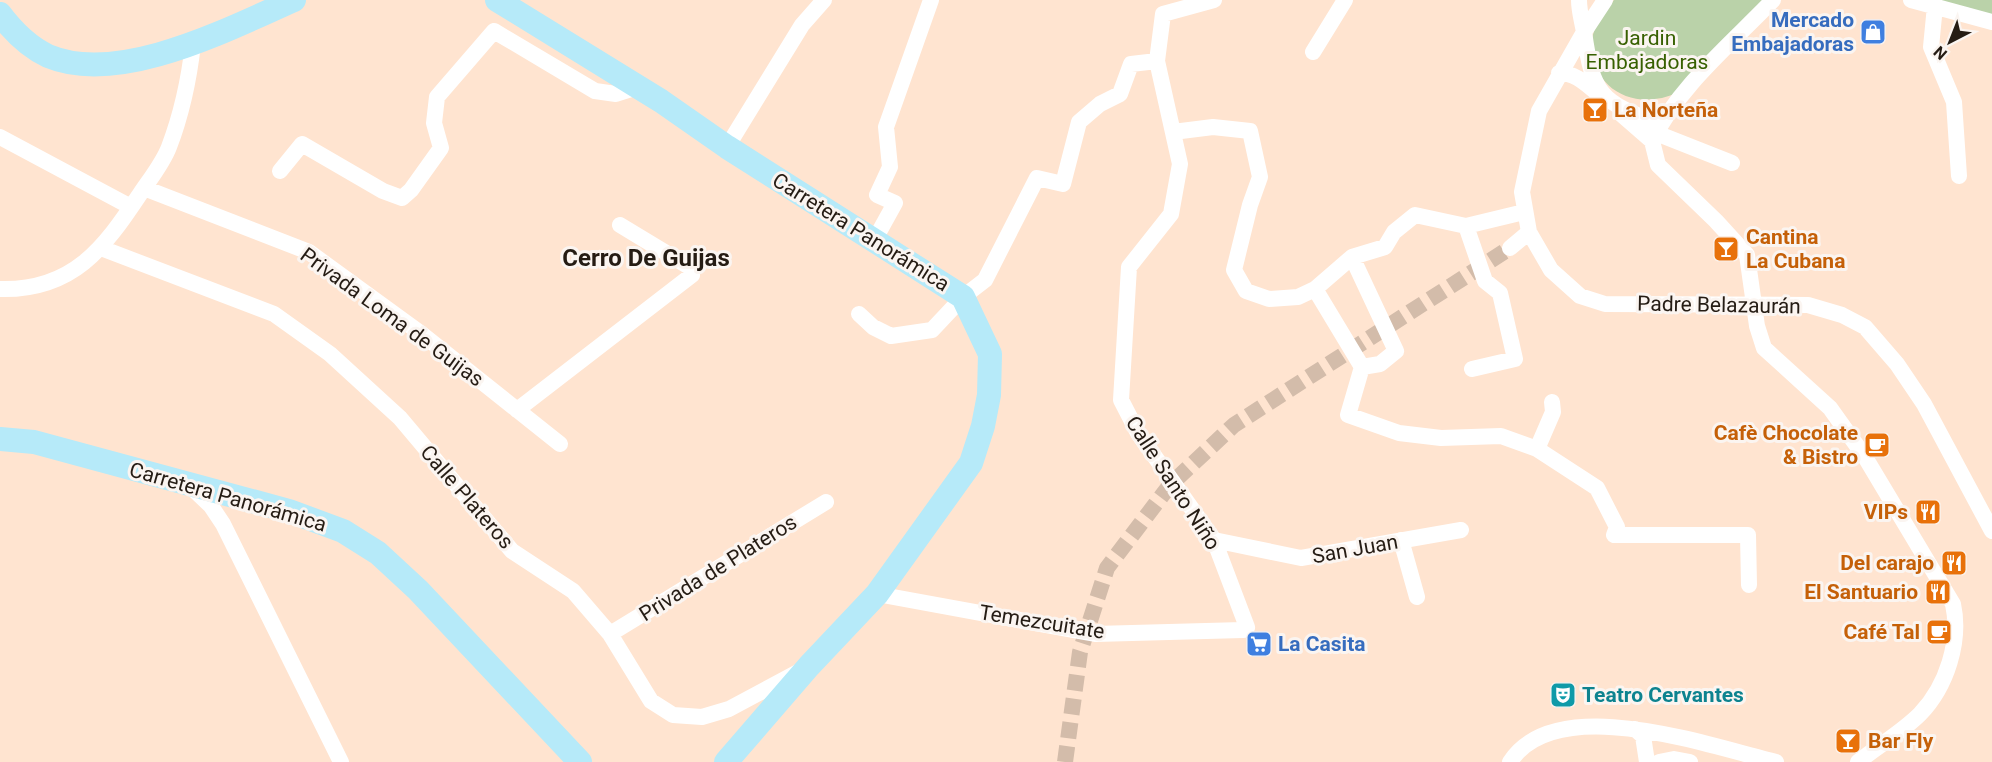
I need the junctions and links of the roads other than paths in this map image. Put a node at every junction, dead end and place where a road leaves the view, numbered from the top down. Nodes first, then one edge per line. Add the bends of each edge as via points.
1 (294, 0) edge
2 (497, 0) edge
3 (824, 0) edge
4 (931, 0) edge
5 (1214, 0) edge
6 (1346, 0) edge
7 (1579, 0) edge
8 (1592, 0) edge
9 (1605, 0) edge
10 (1773, 0) edge
11 (1911, 0) edge
12 (1935, 6) junction
13 (0, 14) edge
14 (1992, 22) edge
15 (1583, 26) junction
16 (193, 44) junction
17 (1313, 52) dead end
18 (1157, 61) junction
19 (1559, 73) junction
20 (638, 87) junction
21 (1173, 132) junction
22 (1656, 133) junction
23 (0, 137) edge
24 (727, 147) junction
25 (1732, 163) dead end
26 (280, 171) dead end
27 (1959, 176) dead end
28 (144, 188) junction
29 (131, 207) junction
30 (1524, 212) junction
31 (620, 225) dead end
32 (1466, 226) junction
33 (1529, 232) junction
34 (874, 241) junction
35 (100, 248) junction
36 (1510, 248) tunnel mouth
37 (1352, 257) junction
38 (0, 289) edge
39 (1316, 289) junction
40 (963, 297) junction
41 (859, 314) dead end
42 (1362, 367) junction
43 (1472, 369) dead end
44 (1552, 402) dead end
45 (517, 410) junction
46 (0, 439) edge
47 (560, 444) dead end
48 (1537, 449) junction
49 (188, 484) junction
50 (826, 502) dead end
51 (1461, 530) dead end
52 (1992, 531) edge
53 (1214, 540) junction
54 (1401, 540) junction
55 (1749, 585) dead end
56 (877, 594) junction
57 (1418, 597) dead end
58 (1245, 629) joint
59 (610, 634) junction
60 (809, 666) junction
61 (1635, 729) junction
62 (341, 762) edge
63 (580, 762) edge
64 (726, 762) edge
65 (1510, 762) edge
66 (1647, 762) edge
67 (1659, 762) edge
68 (1690, 762) edge
69 (1776, 762) edge
70 (1858, 762) edge

1 - 16 street
2 - 20 street, Carretera Panorámica
3 - 24 street via 802,25
4 - 34 street via 886,127 891,167 877,195 895,203
5 - 18 street, Calle Santo Niño via 1163,14
6 - 17 street
7 - 15 street
8 - 15 street
9 - 15 street
10 - 22 street via 1698,79
11 - 12 street
12 - 14 street
12 - 27 street via 1931,47 1954,102
13 - 16 street via 14,32 48,56 90,65 141,58
15 - 19 street, Padre Belazaurán
15 - 22 street via 1588,68 1601,91
16 - 28 street via 188,91 168,150
18 - 21 street, Calle Santo Niño
18 - 40 street via 1131,64 1120,94 1079,122 1063,184 1036,178 985,280
19 - 22 street via 1578,78
19 - 30 street, Padre Belazaurán via 1537,120 1522,192
20 - 24 street, Carretera Panorámica
20 - 26 street via 616,94 595,91 494,31 436,97 434,123 441,148 402,198 302,144
21 - 39 street via 1213,127 1250,132 1260,177 1234,270 1246,291 1269,299 1298,297
21 - 53 street, Calle Santo Niño via 1180,164 1170,214 1129,267 1121,400 1138,433
22 - 25 street
22 - 70 street via 1658,165 1747,255 1764,348 1830,408 1953,604 1957,622 1954,649 1940,686 1922,712
23 - 29 street
24 - 34 street, Carretera Panorámica
28 - 29 street
28 - 45 street, Privada Loma de Guijas via 309,252
29 - 35 street
30 - 32 street
30 - 33 street, Padre Belazaurán
31 - 45 street via 691,268 692,275
32 - 37 street via 1415,215 1394,232 1384,248
32 - 43 street via 1485,281 1500,293 1515,359
33 - 36 street
33 - 52 street, Padre Belazaurán via 1545,262 1565,285 1580,296 1605,304 1808,305 1865,327 1924,404
34 - 40 street, Carretera Panorámica
35 - 38 street via 85,264 54,280 13,290
35 - 59 street, Calle Plateros via 274,314 330,354 400,418 512,551 573,591
37 - 39 street
37 - 42 street via 1396,351 1380,364
39 - 42 street
40 - 41 street via 932,330 891,336
40 - 56 street, Carretera Panorámica via 990,354 983,426 971,463
42 - 48 street via 1348,416 1399,433 1441,438 1501,436
44 - 48 street via 1553,412
45 - 47 street, Privada Loma de Guijas
46 - 49 street, Carretera Panorámica via 34,442
48 - 55 street via 1597,488 1617,527 1614,535 1748,535
49 - 62 street via 212,506 223,524
49 - 63 street, Carretera Panorámica via 315,519 378,553 418,590
50 - 59 street, Privada de Plateros
51 - 54 street, San Juan
53 - 54 street, San Juan via 1301,558
53 - 58 street, Calle Santo Niño via 1247,623
54 - 57 street
56 - 58 street, Temezcuitate via 1095,634
56 - 60 street, Carretera Panorámica
59 - 60 street, Calle Plateros via 651,701 673,715 702,717 729,709
60 - 64 street, Carretera Panorámica
61 - 65 street via 1601,726 1550,731 1526,743
61 - 66 street via 1643,736
61 - 69 street
67 - 68 street

